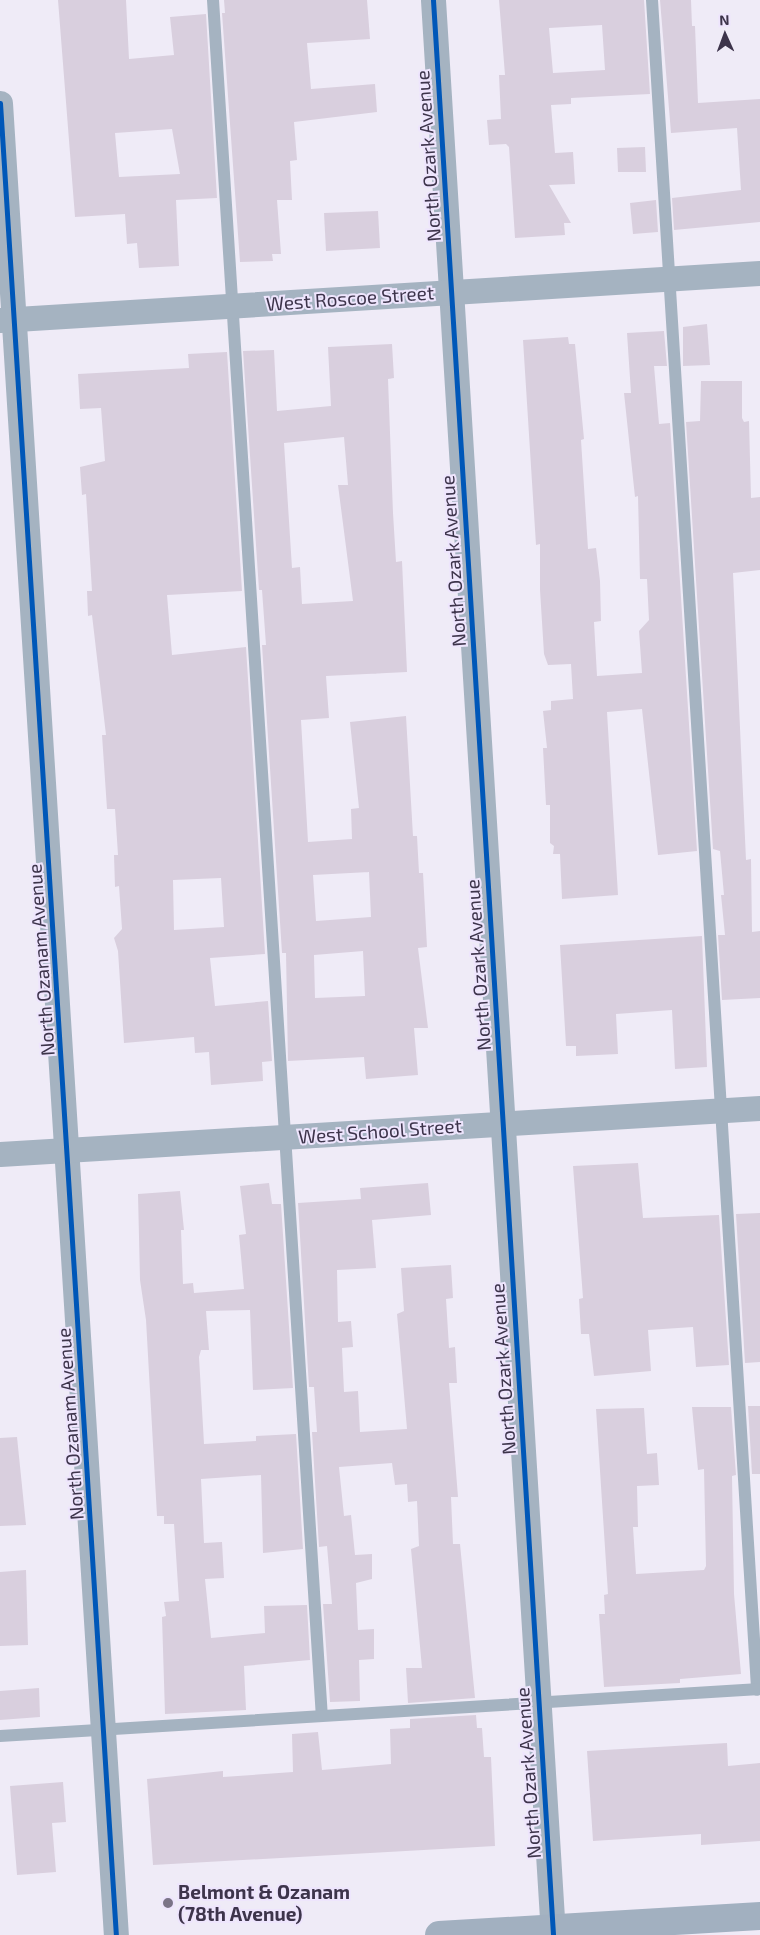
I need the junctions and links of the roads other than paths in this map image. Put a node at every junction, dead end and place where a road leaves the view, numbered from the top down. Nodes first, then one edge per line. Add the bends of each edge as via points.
1 (213, 0) edge
2 (433, 0) edge
3 (652, 0) edge
4 (0, 103) edge
5 (760, 273) edge
6 (670, 279) junction
7 (452, 292) junction
8 (233, 305) junction
9 (7, 319) edge
10 (760, 1108) edge
11 (721, 1110) junction
12 (503, 1123) junction
13 (286, 1137) junction
14 (68, 1150) junction
15 (0, 1154) edge
16 (758, 1690) edge
17 (539, 1703) junction
18 (322, 1716) junction
19 (104, 1730) junction
20 (0, 1736) edge
21 (760, 1916) edge
22 (553, 1932) edge
23 (116, 1935) edge
24 (439, 1935) edge

1 - 8 lane
2 - 7 street, North Ozark Avenue
3 - 6 lane
4 - 9 street, North Ozanam Avenue
5 - 6 street, West Roscoe Street
6 - 7 street, West Roscoe Street
6 - 11 lane
7 - 8 street, West Roscoe Street
7 - 12 street, North Ozark Avenue
8 - 9 street, West Roscoe Street
8 - 13 lane
9 - 14 street, North Ozanam Avenue
10 - 11 street, West School Street
11 - 12 street, West School Street
11 - 16 lane
12 - 13 street, West School Street
12 - 17 street, North Ozark Avenue
13 - 14 street, West School Street
13 - 18 lane
14 - 15 street, West School Street
14 - 19 street, North Ozanam Avenue
16 - 17 lane
17 - 18 lane
17 - 22 street, North Ozark Avenue
18 - 19 lane
19 - 20 lane
19 - 23 street, North Ozanam Avenue
21 - 22 main road
22 - 24 main road

